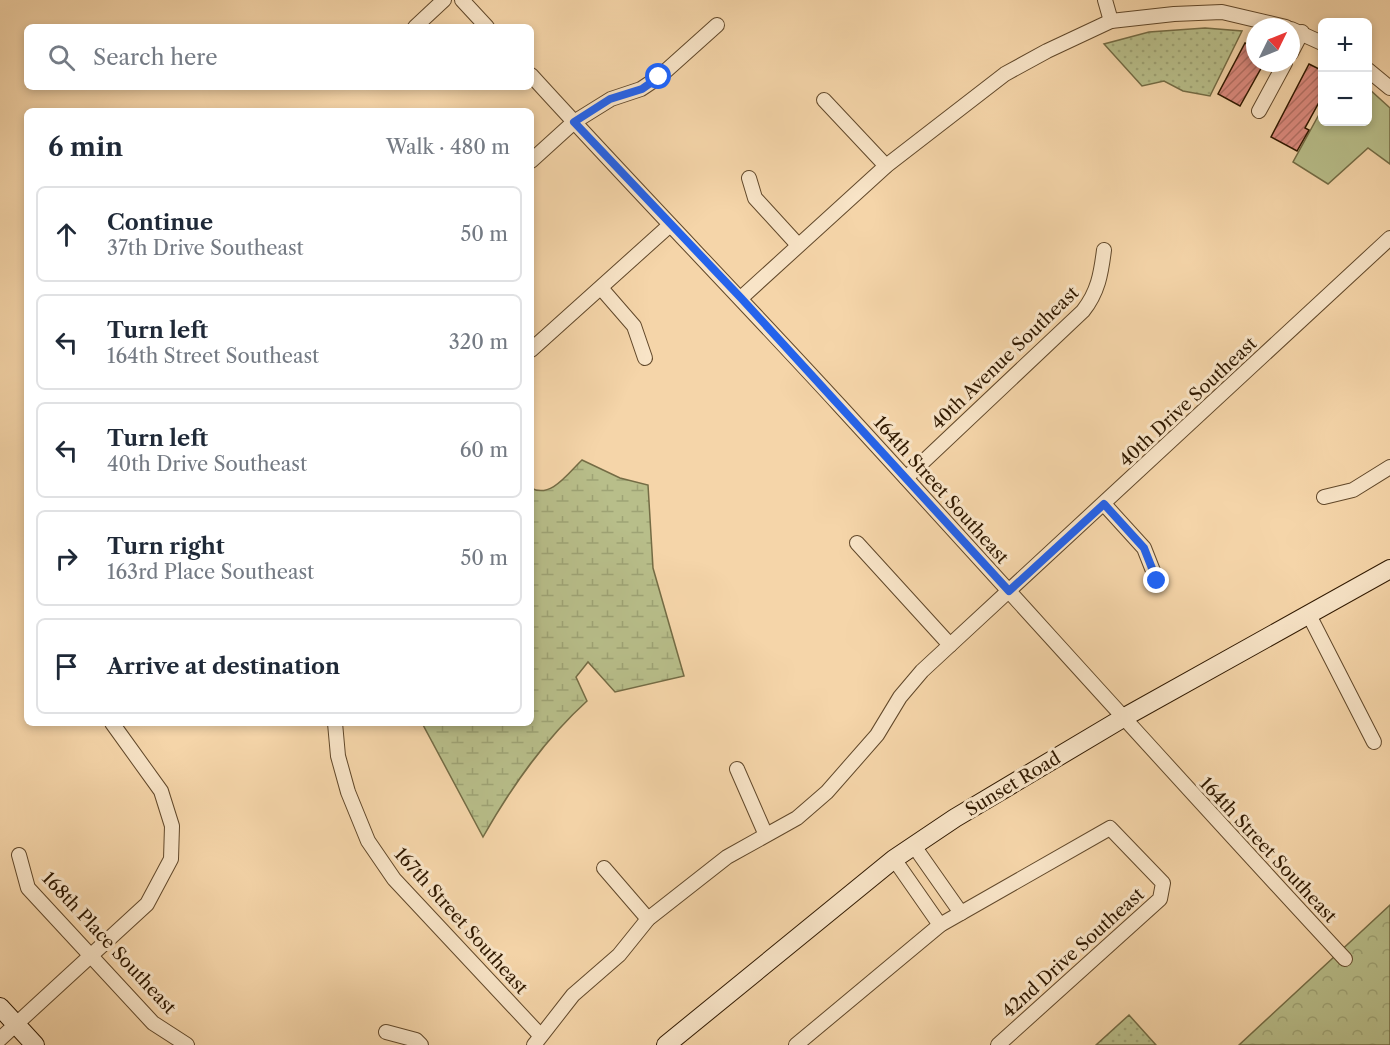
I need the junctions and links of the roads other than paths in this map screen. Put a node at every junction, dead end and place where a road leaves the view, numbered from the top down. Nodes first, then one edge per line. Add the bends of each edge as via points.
1 (444, 0) edge
2 (462, 0) edge
3 (1105, 0) edge
4 (1223, 6) edge
5 (1259, 18) edge
6 (1111, 21) junction
7 (418, 24) edge
8 (484, 24) edge
9 (717, 25) dead end
10 (1300, 32) edge
11 (1318, 41) edge
12 (1280, 72) edge
13 (1370, 72) edge
14 (534, 78) edge
15 (1390, 88) edge
16 (824, 100) dead end
17 (1259, 111) dead end
18 (574, 122) junction
19 (534, 158) edge
20 (886, 166) junction
21 (749, 178) dead end
22 (670, 225) junction
23 (1390, 238) edge
24 (798, 245) junction
25 (1104, 250) dead end
26 (601, 288) junction
27 (741, 298) junction
28 (534, 347) edge
29 (645, 358) dead end
30 (1390, 467) edge
31 (906, 478) junction
32 (1324, 497) dead end
33 (1104, 504) junction
34 (857, 543) dead end
35 (1390, 569) edge
36 (1157, 581) dead end
37 (1009, 591) junction
38 (1309, 615) junction
39 (950, 645) junction
40 (1123, 718) junction
41 (114, 726) edge
42 (335, 726) edge
43 (1374, 742) dead end
44 (737, 769) dead end
45 (765, 833) junction
46 (914, 846) junction
47 (19, 855) dead end
48 (894, 859) junction
49 (604, 868) dead end
50 (961, 913) junction
51 (648, 919) junction
52 (940, 925) junction
53 (90, 955) junction
54 (1345, 959) dead end
55 (0, 1007) edge
56 (17, 1025) junction
57 (386, 1032) dead end
58 (0, 1039) edge
59 (537, 1040) edge
60 (35, 1045) edge
61 (187, 1045) edge
62 (421, 1045) edge
63 (666, 1045) edge
64 (796, 1045) edge
65 (998, 1045) edge

1 - 7 street
2 - 8 street
3 - 6 street
4 - 5 street
4 - 6 street
6 - 20 street via 1005,74
9 - 18 street via 642,89 610,99
10 - 11 street
12 - 17 street
13 - 15 street
14 - 18 street, 164th Street Southeast
16 - 20 street
18 - 19 street
18 - 22 street, 164th Street Southeast
20 - 24 street
21 - 24 street via 755,198
22 - 26 street
22 - 27 street, 164th Street Southeast
23 - 33 street, 40th Drive Southeast
24 - 27 street
25 - 31 street, 40th Avenue Southeast via 1094,297 1083,310
26 - 28 street
26 - 29 street via 634,326
27 - 31 street, 164th Street Southeast
30 - 32 street via 1353,490
31 - 37 street, 164th Street Southeast
33 - 36 street via 1144,548
33 - 37 street, 40th Drive Southeast
34 - 39 street
35 - 38 street, Sunset Road
37 - 39 street, 40th Drive Southeast
37 - 40 street, 164th Street Southeast
38 - 40 street, Sunset Road
38 - 43 street
39 - 45 street, 40th Drive Southeast via 907,688 877,735 827,792 797,818
40 - 46 street, Sunset Road
40 - 54 street, 164th Street Southeast
41 - 53 street via 161,791 172,826 171,859 147,904
42 - 59 street, 167th Street Southeast via 338,756 348,792 368,842 394,879
44 - 45 street
45 - 51 street, 40th Drive Southeast via 727,857
46 - 48 street, Sunset Road
46 - 50 street
47 - 53 street, 168th Place Southeast via 28,888
48 - 52 street
48 - 63 street, Sunset Road
49 - 51 street
50 - 52 street
50 - 65 street, 42nd Drive Southeast via 1110,828 1163,883 1160,899
51 - 59 street, 40th Drive Southeast via 620,956 573,995
52 - 64 street
53 - 56 street
53 - 61 street, 168th Place Southeast via 153,1023
55 - 56 street
56 - 58 street
56 - 60 street
57 - 62 street

